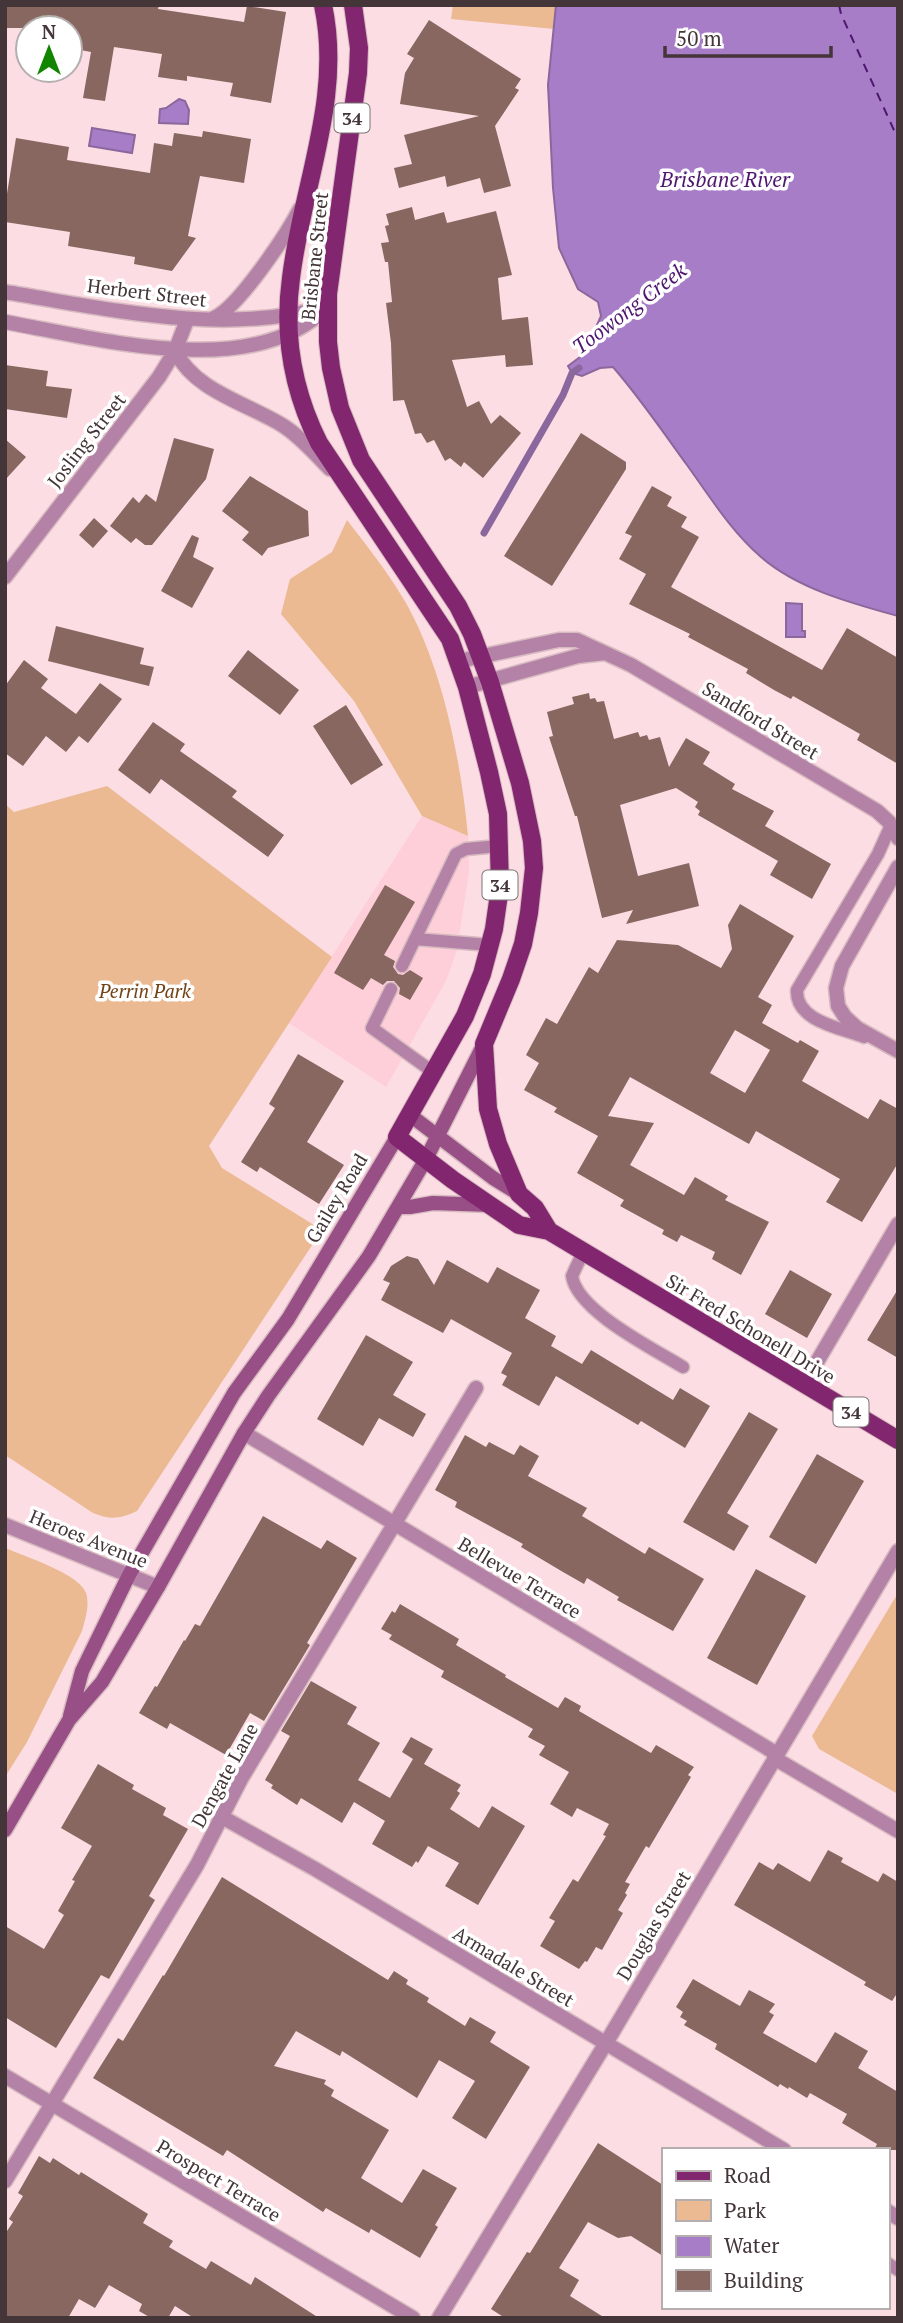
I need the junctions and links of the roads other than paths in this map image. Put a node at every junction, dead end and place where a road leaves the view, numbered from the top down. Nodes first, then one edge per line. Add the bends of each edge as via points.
1 (323, 5) edge
2 (353, 5) edge
3 (309, 190) junction
4 (5, 292) edge
5 (327, 307) junction
6 (195, 320) junction
7 (5, 323) edge
8 (289, 324) junction
9 (175, 351) junction
10 (353, 493) junction
11 (5, 578) edge
12 (607, 653) junction
13 (480, 655) junction
14 (458, 661) junction
15 (490, 682) junction
16 (467, 687) junction
17 (895, 832) edge
18 (499, 846) junction
19 (898, 867) edge
20 (415, 939) junction
21 (490, 945) junction
22 (402, 965) dead end
23 (391, 989) dead end
24 (484, 1044) junction
25 (894, 1049) edge
26 (433, 1072) junction
27 (410, 1115) junction
28 (437, 1136) junction
29 (397, 1137) junction
30 (426, 1159) junction
31 (519, 1194) junction
32 (490, 1205) junction
33 (398, 1207) junction
34 (898, 1224) edge
35 (549, 1231) junction
36 (583, 1252) junction
37 (683, 1367) dead end
38 (804, 1384) junction
39 (476, 1388) dead end
40 (244, 1433) junction
41 (898, 1440) edge
42 (5, 1525) edge
43 (394, 1525) junction
44 (898, 1551) edge
45 (129, 1575) junction
46 (158, 1587) junction
47 (69, 1720) junction
48 (776, 1756) junction
49 (222, 1817) junction
50 (5, 1830) edge
51 (898, 1831) edge
52 (605, 2043) junction
53 (5, 2076) edge
54 (52, 2104) junction
55 (781, 2148) edge
56 (5, 2181) edge
57 (413, 2318) edge
58 (439, 2318) edge

1 - 3 main road, Brisbane Street / 34 via 330,71
2 - 5 main road, Brisbane Street / 34 via 358,73
3 - 6 street via 284,238 234,303 220,316
3 - 8 main road, Brisbane Street / 34 via 291,274
4 - 6 street, Herbert Street
5 - 8 street, Herbert Street via 313,319
5 - 13 main road, Brisbane Street / 34 via 331,368 353,443 369,475 458,606
6 - 8 street, Herbert Street
6 - 9 street, Josling Street
7 - 9 street, Herbert Street
8 - 9 street, Herbert Street via 256,343
8 - 10 main road, Brisbane Street / 34 via 291,362 304,409 319,443
9 - 10 street via 198,378 295,434
9 - 11 street, Josling Street
10 - 14 main road, Brisbane Street / 34 via 442,624
12 - 13 street, Sandford Street via 577,640 559,640
12 - 15 street via 578,656
12 - 17 street, Sandford Street via 877,811
13 - 14 street, Sandford Street
13 - 15 main road, Brisbane Street / 34
14 - 16 main road, Gailey Road / 34
15 - 16 street
15 - 24 main road, Gailey Road / 34 via 527,812 534,868 523,944
16 - 18 main road, Gailey Road / 34 via 498,814
17 - 25 lane, Sandford Street via 803,977 797,996 809,1015
18 - 20 lane via 456,854
18 - 21 main road, Gailey Road / 34 via 500,887
19 - 25 street, Sandford Street via 842,965 836,988 845,1017
20 - 21 lane
20 - 22 lane
21 - 26 main road, Gailey Road / 34 via 465,1016
23 - 26 lane via 372,1028
24 - 28 main road, Gailey Road
24 - 31 main road, 34 via 490,1118
26 - 27 main road, Gailey Road / 34
27 - 28 main road, Sir Fred Schonell Drive
27 - 29 main road, Gailey Road / 34
28 - 30 main road, Gailey Road
28 - 31 main road, Sir Fred Schonell Drive
29 - 30 main road, Sir Fred Schonell Drive / 34
29 - 45 main road, Gailey Road via 288,1319 234,1393
30 - 32 main road, Sir Fred Schonell Drive / 34
30 - 33 main road, Gailey Road
31 - 35 main road, Sir Fred Schonell Drive / 34 via 535,1208
32 - 33 main road
32 - 35 main road, Sir Fred Schonell Drive / 34 via 519,1225
33 - 40 main road, Gailey Road via 369,1256
34 - 38 street
35 - 36 main road, Sir Fred Schonell Drive / 34
36 - 37 lane via 572,1276 579,1295 604,1317
36 - 38 main road, Sir Fred Schonell Drive / 34
38 - 41 main road, Sir Fred Schonell Drive / 34
39 - 43 street, Dengate Lane
40 - 43 street, Bellevue Terrace
40 - 46 main road, Gailey Road
42 - 45 street, Heroes Avenue
43 - 48 street, Bellevue Terrace
43 - 49 street, Dengate Lane
44 - 48 street, Douglas Street
45 - 46 street, Heroes Avenue
45 - 47 main road, Gailey Road via 82,1671
46 - 47 main road, Gailey Road via 102,1682
47 - 50 main road, Gailey Road
48 - 51 street, Bellevue Terrace
48 - 52 street, Douglas Street
49 - 52 street, Armadale Street
49 - 54 street, Dengate Lane
52 - 55 street, Armadale Street
52 - 58 street, Douglas Street
53 - 54 street, Prospect Terrace
54 - 56 street, Dengate Lane
54 - 57 street, Prospect Terrace

